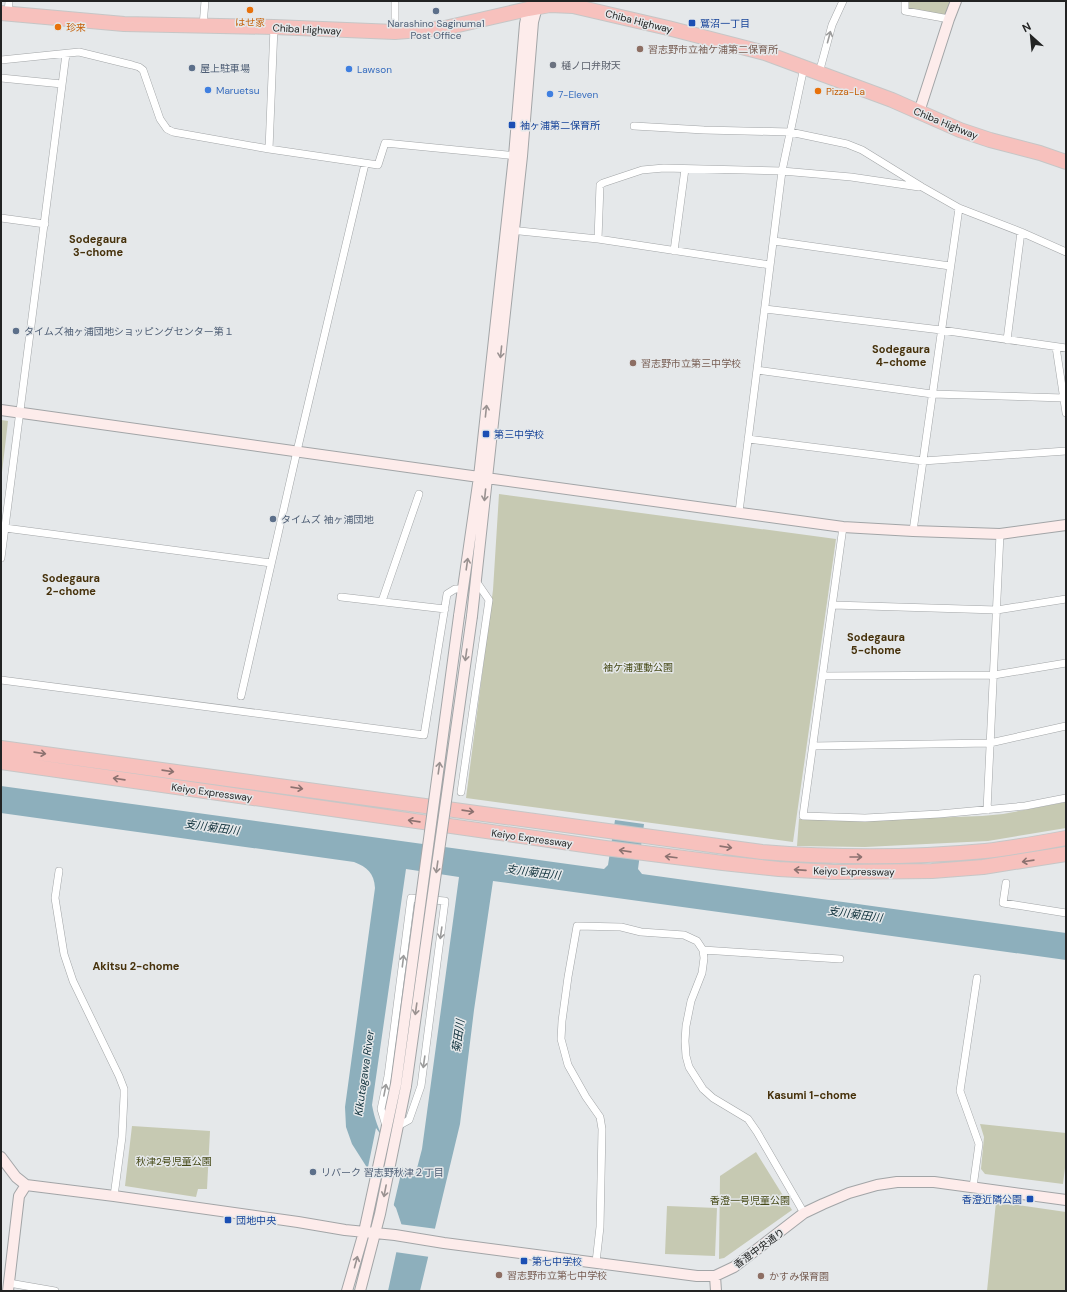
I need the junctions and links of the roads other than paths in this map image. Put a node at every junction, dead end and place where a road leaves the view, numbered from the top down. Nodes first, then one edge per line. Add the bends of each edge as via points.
1 (205, 1) edge
2 (395, 1) edge
3 (842, 1) edge
4 (905, 1) edge
5 (956, 1) edge
6 (534, 4) edge
7 (6, 9) edge
8 (949, 19) junction
9 (203, 26) junction
10 (274, 27) junction
11 (395, 32) junction
12 (66, 54) junction
13 (1, 60) edge
14 (804, 67) junction
15 (819, 73) junction
16 (1, 78) edge
17 (62, 84) junction
18 (919, 112) junction
19 (634, 126) dead end
20 (790, 132) junction
21 (269, 149) junction
22 (518, 156) junction
23 (1066, 162) edge
24 (365, 164) junction
25 (685, 169) junction
26 (782, 172) junction
27 (922, 187) junction
28 (959, 208) junction
29 (1, 218) edge
30 (45, 224) junction
31 (510, 230) junction
32 (1021, 232) junction
33 (598, 239) junction
34 (774, 241) junction
35 (674, 251) junction
36 (1066, 252) edge
37 (770, 265) junction
38 (950, 266) junction
39 (765, 309) junction
40 (941, 330) junction
41 (1007, 340) junction
42 (1056, 347) junction
43 (1066, 348) edge
44 (757, 370) junction
45 (932, 394) junction
46 (1064, 398) junction
47 (1, 410) edge
48 (20, 412) junction
49 (1066, 413) edge
50 (748, 439) junction
51 (296, 451) junction
52 (1066, 451) edge
53 (923, 461) junction
54 (483, 478) junction
55 (419, 494) dead end
56 (739, 512) junction
57 (1066, 526) edge
58 (843, 527) junction
59 (5, 528) junction
60 (913, 531) junction
61 (1000, 534) junction
62 (1, 558) edge
63 (271, 563) junction
64 (476, 581) junction
65 (463, 589) junction
66 (342, 597) dead end
67 (1066, 599) edge
68 (382, 601) junction
69 (833, 605) junction
70 (445, 609) junction
71 (997, 610) junction
72 (1066, 663) edge
73 (994, 675) junction
74 (823, 676) junction
75 (1, 680) edge
76 (241, 696) dead end
77 (1066, 726) edge
78 (990, 743) junction
79 (813, 746) junction
80 (1, 748) edge
81 (1, 762) edge
82 (461, 792) dead end
83 (1066, 798) edge
84 (987, 810) junction
85 (1066, 838) edge
86 (1066, 854) edge
87 (59, 871) dead end
88 (1006, 883) dead end
89 (1066, 913) edge
90 (703, 950) junction
91 (840, 959) dead end
92 (977, 978) dead end
93 (401, 1085) junction
94 (398, 1126) junction
95 (386, 1128) junction
96 (1, 1157) edge
97 (26, 1185) junction
98 (973, 1188) junction
99 (114, 1196) junction
100 (1066, 1200) edge
101 (804, 1214) junction
102 (364, 1232) junction
103 (376, 1233) junction
104 (596, 1262) junction
105 (715, 1276) junction
106 (8, 1287) edge
107 (55, 1291) edge
108 (348, 1291) edge
109 (360, 1291) edge
110 (716, 1291) edge

1 - 9 street
2 - 11 street
15 -> 3 street via 832,25
4 - 8 street via 905,11
5 - 8 street
6 - 11 highway, Chiba Highway via 445,28
6 - 14 highway, Chiba Highway via 581,7 765,53
6 - 22 street via 525,24
7 - 9 highway, Chiba Highway via 124,24
8 - 18 street
9 - 10 highway, Chiba Highway
10 - 11 highway, Chiba Highway
10 - 21 street
12 - 13 street
12 - 17 street
12 - 21 street via 79,52 139,67 143,70 160,120 173,132
14 - 15 highway, Chiba Highway
14 - 20 street
15 - 18 highway, Chiba Highway
16 - 17 street
17 - 30 street
18 - 23 highway, Chiba Highway via 960,130
19 - 20 street
20 - 26 street
20 - 27 street via 847,144 862,150
21 - 24 street
22 - 24 street via 385,144 378,165
22 - 31 street
24 - 51 street
25 - 26 street
25 - 33 street via 642,170 600,185
25 - 35 street
26 - 27 street via 851,177
26 - 34 street
27 - 28 street
28 - 32 street
28 - 38 street
29 - 30 street
30 - 48 street
31 - 33 street
31 - 54 street
32 - 36 street
32 - 41 street
33 - 35 street
34 - 37 street
34 - 38 street
35 - 37 street
37 - 39 street
38 - 40 street
39 - 40 street
39 - 44 street
40 - 41 street
40 - 45 street
41 - 42 street
42 - 43 street
42 - 46 street
44 - 45 street
44 - 50 street
45 - 46 street
45 - 53 street
46 - 49 street
47 - 48 street
48 - 51 street
48 - 59 street
50 - 53 street
50 - 56 street
51 - 54 street
51 - 63 street
52 - 53 street
53 - 60 street
54 - 56 street
54 -> 64 street
65 -> 54 street
55 - 68 street
56 - 58 street
57 - 61 street
58 - 60 street
58 - 69 street
59 - 62 street
59 - 63 street
60 - 61 street
61 - 71 street
63 - 76 street
64 - 82 street via 489,600
64 -> 93 street, bridge
65 - 70 street via 455,589 447,594
93 -> 65 street, bridge
66 - 68 street
67 - 71 street
68 - 70 street
69 - 71 street
69 - 74 street
70 - 75 street via 424,735
71 - 73 street
72 - 73 street
73 - 74 street
73 - 78 street
74 - 79 street
77 - 78 street
78 - 79 street
78 - 84 street
79 - 84 street via 803,816 865,818
80 -> 85 highway, Keiyo Expressway via 806,856 897,857 948,854
86 -> 81 highway, Keiyo Expressway via 983,867 932,871 834,872 723,863
83 - 84 street
87 - 99 street via 55,898 67,967 124,1089 122,1137
88 - 89 street via 1003,903
90 - 91 street
90 - 101 street via 702,974 691,1001 686,1026 686,1056 689,1067 703,1089 713,1098 748,1119
90 - 104 street via 697,941 684,935 642,932 622,927 577,926 561,1040 568,1065 600,1118 602,1129 600,1228
92 - 98 street via 960,1091 979,1144
93 - 94 street
93 - 95 street
95 -> 94 street via 381,1109 388,1076 411,898 445,901 421,1086 409,1120
94 -> 103 street
95 - 102 street
96 - 97 street via 16,1177
97 - 99 street, 香澄中央通り
97 - 106 street via 19,1196
98 - 100 street, 香澄中央通り
98 - 101 street, 香澄中央通り via 934,1182 877,1185 849,1193
99 - 102 street, 香澄中央通り
101 - 105 street, 香澄中央通り via 734,1266
102 - 103 street, 香澄中央通り
108 -> 102 street
103 - 104 street, 香澄中央通り
103 - 109 street
104 - 105 street, 香澄中央通り via 696,1276
105 - 110 street
106 - 107 street

